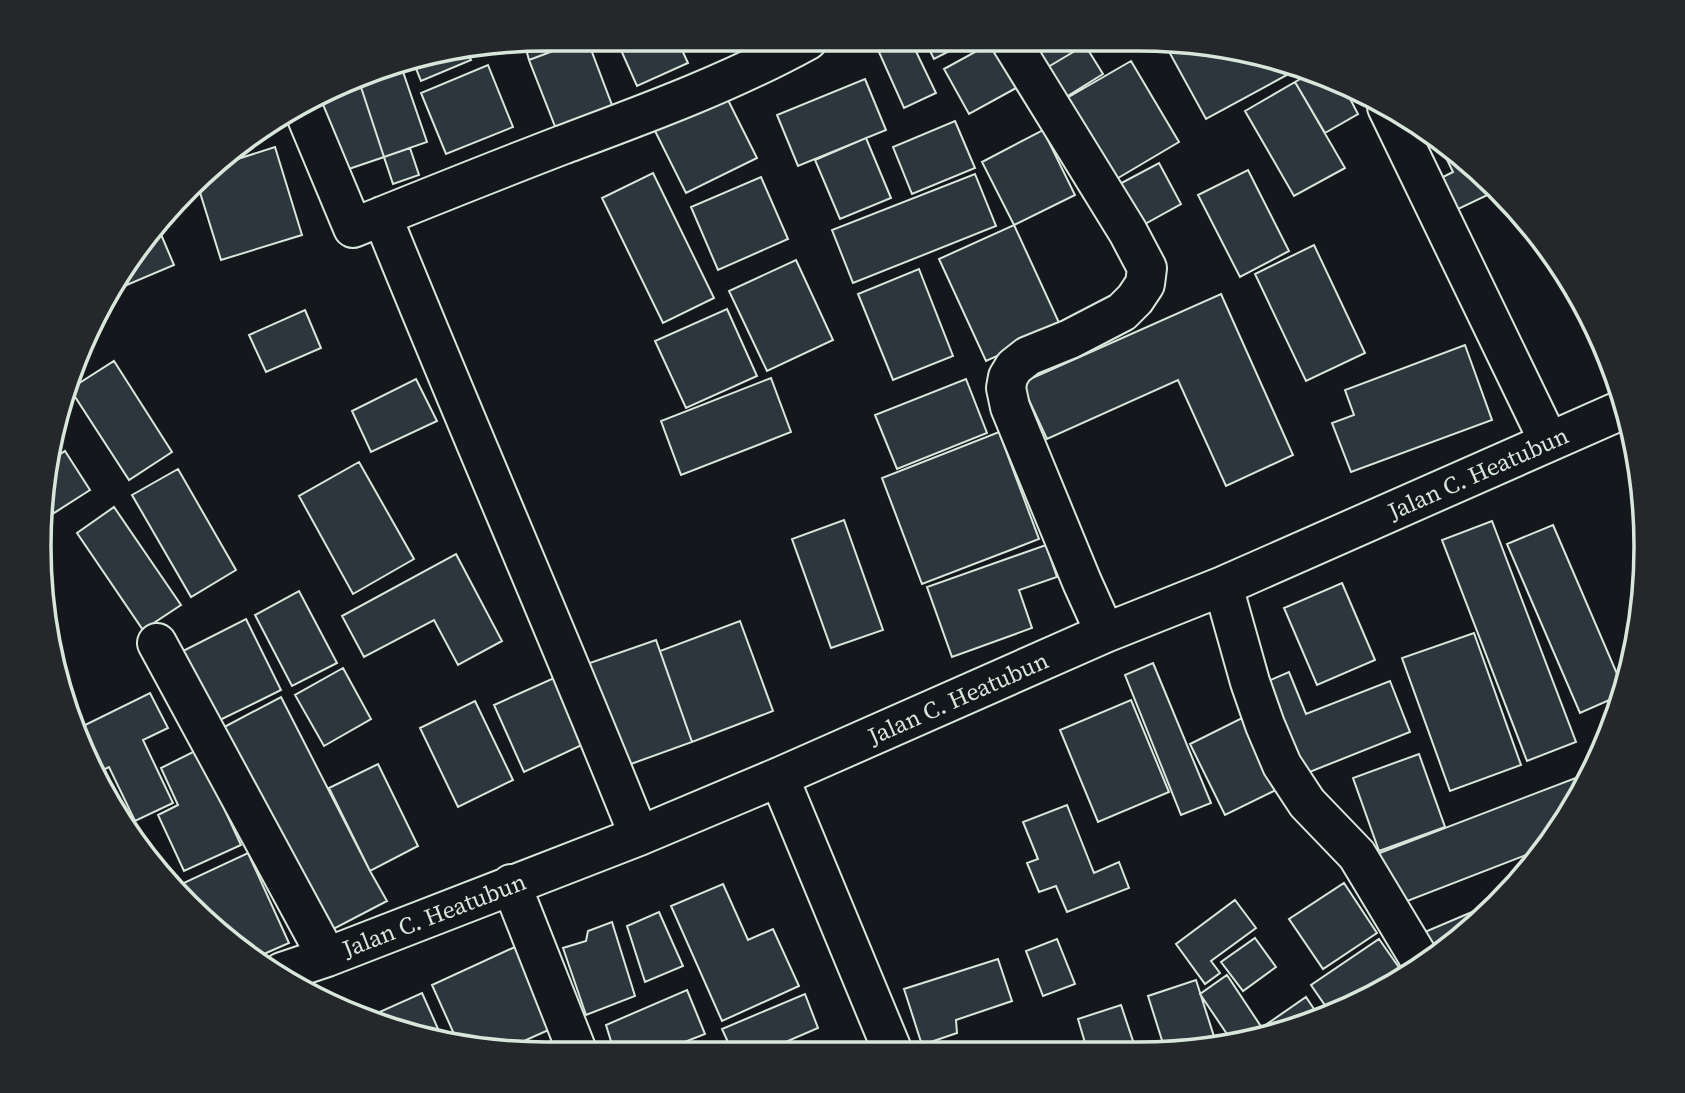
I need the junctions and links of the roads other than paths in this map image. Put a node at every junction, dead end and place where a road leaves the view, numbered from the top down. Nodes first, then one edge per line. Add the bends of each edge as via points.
1 (788, 51) edge
2 (1017, 51) edge
3 (305, 114) edge
4 (1394, 122) edge
5 (382, 216) junction
6 (1615, 413) edge
7 (1549, 442) junction
8 (1223, 586) junction
9 (1105, 633) junction
10 (157, 643) dead end
11 (779, 777) junction
12 (639, 836) junction
13 (511, 884) junction
14 (1418, 956) edge
15 (327, 957) junction
16 (291, 971) edge
17 (573, 1042) edge
18 (889, 1042) edge

1 - 5 street via 669,105
2 - 9 street via 1147,268 1145,284 1122,312 1028,356 1014,367 1006,388
3 - 5 street via 353,228
4 - 7 street
5 - 12 street
6 - 7 street, Jalan C. Heatubun
7 - 8 street, Jalan C. Heatubun
8 - 9 street, Jalan C. Heatubun
8 - 14 street via 1250,682 1282,765 1307,803 1357,855
9 - 11 street, Jalan C. Heatubun
10 - 15 street
11 - 12 street, Jalan C. Heatubun
11 - 18 street
12 - 13 street, Jalan C. Heatubun
13 - 15 street, Jalan C. Heatubun
13 - 17 street
15 - 16 street, Jalan C. Heatubun

